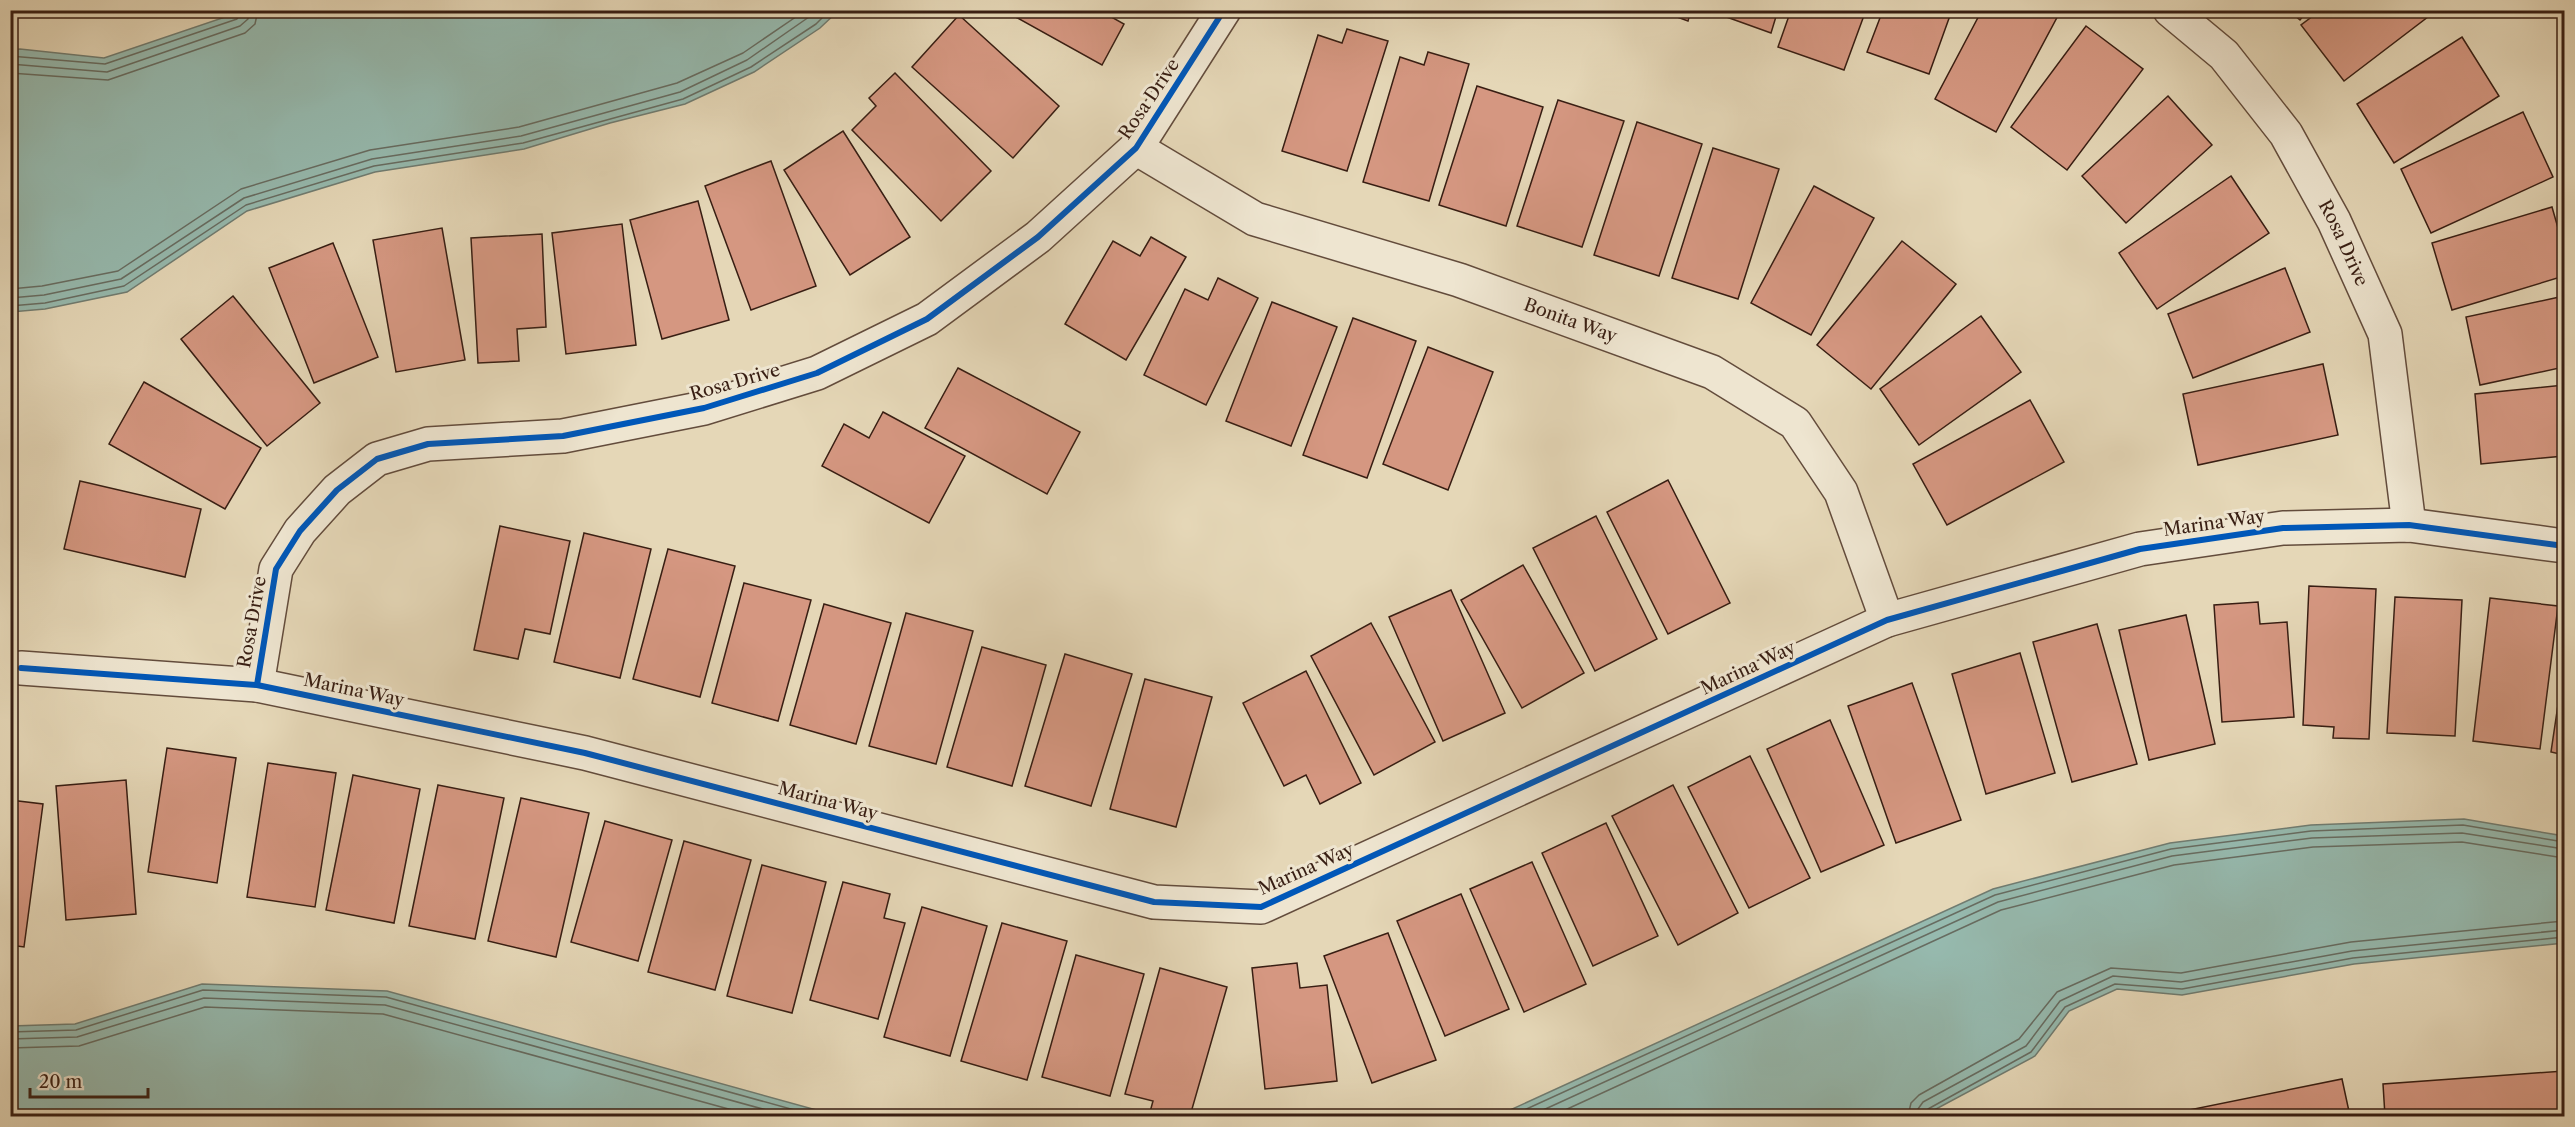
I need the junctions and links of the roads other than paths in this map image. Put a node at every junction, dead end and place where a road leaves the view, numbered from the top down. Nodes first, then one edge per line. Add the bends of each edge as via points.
1 (1224, 10) edge
2 (2170, 10) edge
3 (1136, 148) junction
4 (2409, 525) junction
5 (2565, 546) edge
6 (1887, 620) junction
7 (21, 668) dead end
8 (257, 685) junction

1 - 3 street, Rosa Drive
2 - 4 street, Rosa Drive via 2224,56 2286,134 2334,221 2385,334
3 - 6 street, Bonita Way via 1255,219 1460,280 1712,372 1795,423 1841,492
3 - 8 street, Rosa Drive via 1038,237 927,319 817,374 704,408 563,436 428,444 377,459 337,490 300,531 276,569
4 - 5 street, Marina Way
4 - 6 street, Marina Way via 2283,528 2140,549
6 - 8 street, Marina Way via 1261,907 1154,902 585,753
7 - 8 street, Marina Way

